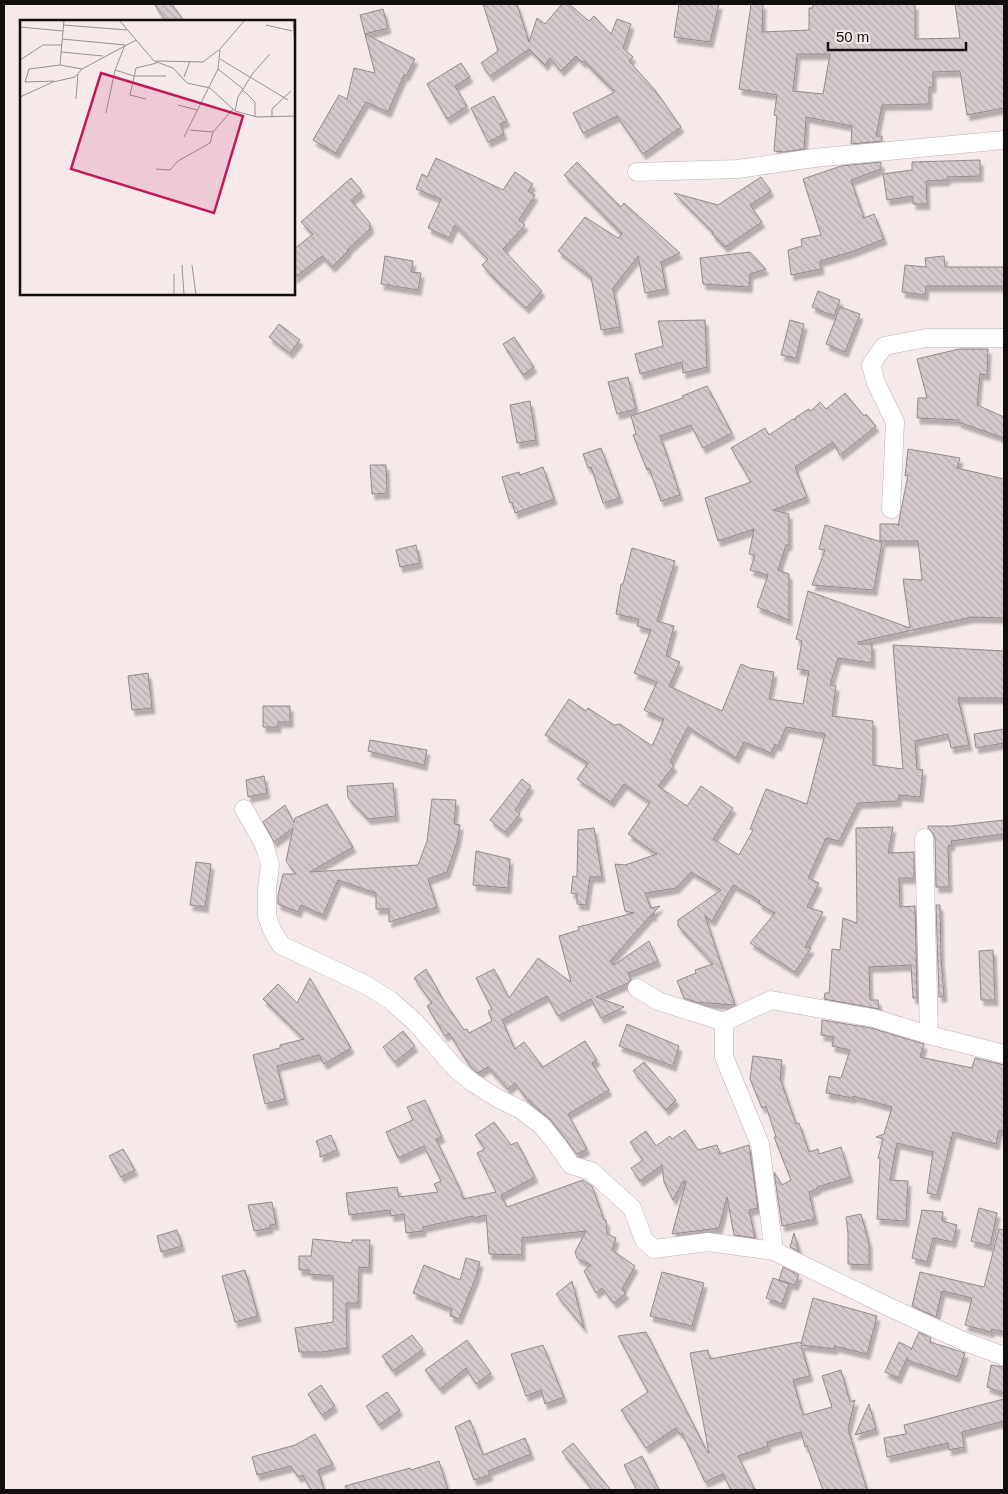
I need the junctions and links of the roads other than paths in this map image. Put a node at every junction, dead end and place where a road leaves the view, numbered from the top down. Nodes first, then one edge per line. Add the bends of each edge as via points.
1 (1004, 140) edge
2 (637, 172) dead end
3 (1004, 338) edge
4 (891, 509) dead end
5 (244, 809) dead end
6 (924, 838) dead end
7 (637, 988) dead end
8 (724, 1022) junction
9 (929, 1035) junction
10 (1004, 1054) edge
11 (774, 1251) junction
12 (1004, 1356) edge

1 - 2 street via 814,158 738,169
3 - 4 street via 926,338 884,346 870,365 895,422
5 - 11 street via 264,844 270,865 266,916 281,944 390,1000 415,1022 455,1068 542,1126 571,1165 591,1171 632,1208 644,1240 654,1249 708,1242
6 - 9 street
7 - 8 street via 658,1001
8 - 9 street via 771,1000 873,1018
8 - 11 street via 724,1056 760,1144
9 - 10 street
11 - 12 street via 888,1307

